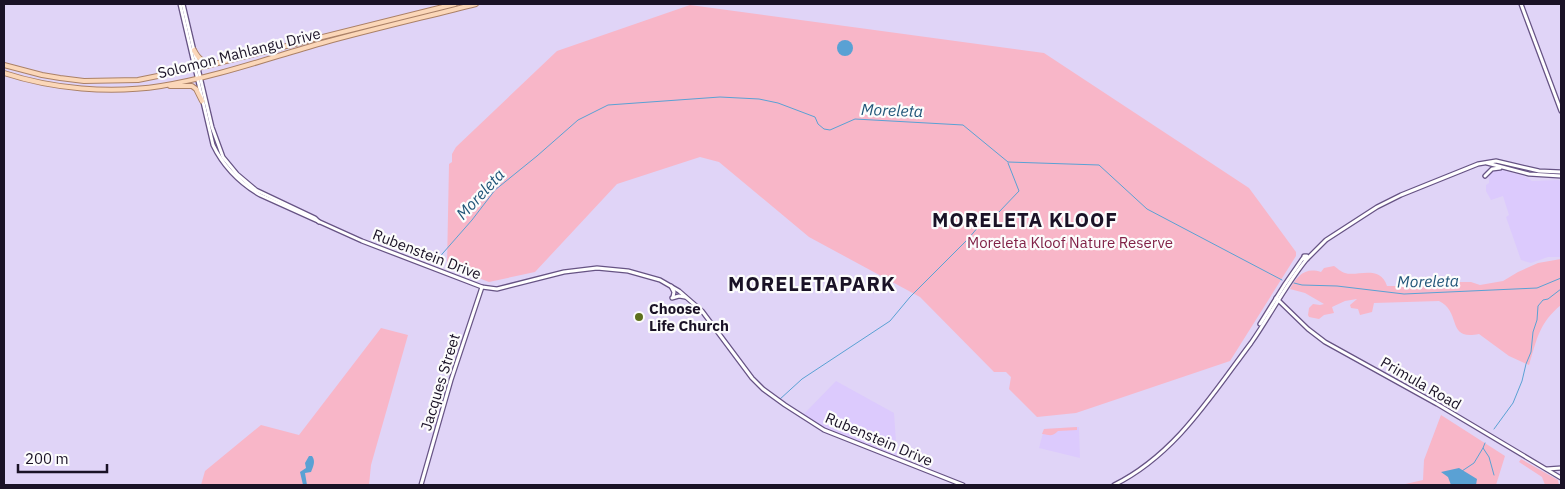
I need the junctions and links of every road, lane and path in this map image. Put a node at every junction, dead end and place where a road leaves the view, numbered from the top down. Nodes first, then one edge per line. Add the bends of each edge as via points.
1 (181, 4) edge
2 (455, 4) edge
3 (476, 4) edge
4 (1521, 4) edge
5 (194, 50) junction
6 (226, 62) junction
7 (4, 65) edge
8 (197, 68) junction
9 (4, 73) edge
10 (199, 78) junction
11 (161, 86) junction
12 (202, 100) junction
13 (1561, 111) edge
14 (1487, 162) junction
15 (1505, 168) junction
16 (1561, 174) edge
17 (1485, 176) dead end
18 (320, 223) junction
19 (670, 285) junction
20 (482, 287) junction
21 (688, 298) junction
22 (1277, 299) junction
23 (1561, 468) edge
24 (1546, 469) junction
25 (1561, 478) edge
26 (422, 485) edge
27 (963, 485) edge
28 (1114, 485) edge

1 - 5 street
1 - 8 street
2 - 6 main road, Solomon Mahlangu Drive
3 - 10 main road, Solomon Mahlangu Drive
4 - 13 street
5 - 6 main road via 204,62
5 - 8 street
6 - 8 main road, Solomon Mahlangu Drive
7 - 8 main road, Solomon Mahlangu Drive via 42,75 84,80 138,80
8 - 10 street
9 - 11 main road, Solomon Mahlangu Drive via 58,86 93,89
10 - 11 main road, Solomon Mahlangu Drive
10 - 12 street, Rubenstein Drive
10 - 18 street, Rubenstein Drive via 215,138 223,156 237,174 260,193
11 - 12 main road via 192,86
12 - 18 street, Rubenstein Drive via 213,145 222,162 260,195
14 - 15 street
14 - 16 street
14 - 22 street via 1384,203 1338,232 1306,258
15 - 16 street via 1529,174
15 - 17 street via 1494,168
18 - 20 street, Rubenstein Drive
19 - 20 street, Rubenstein Drive via 643,274 597,268 564,272 497,289
19 - 21 street, Rubenstein Drive
19 - 21 street via 674,292 672,298
20 - 26 street, Jacques Street
21 - 27 street, Rubenstein Drive via 702,311 752,378 785,405 824,430
22 - 24 street, Primula Road via 1325,342
22 - 28 street via 1229,373 1180,436 1148,465
23 - 24 street
24 - 25 street, Primula Road

